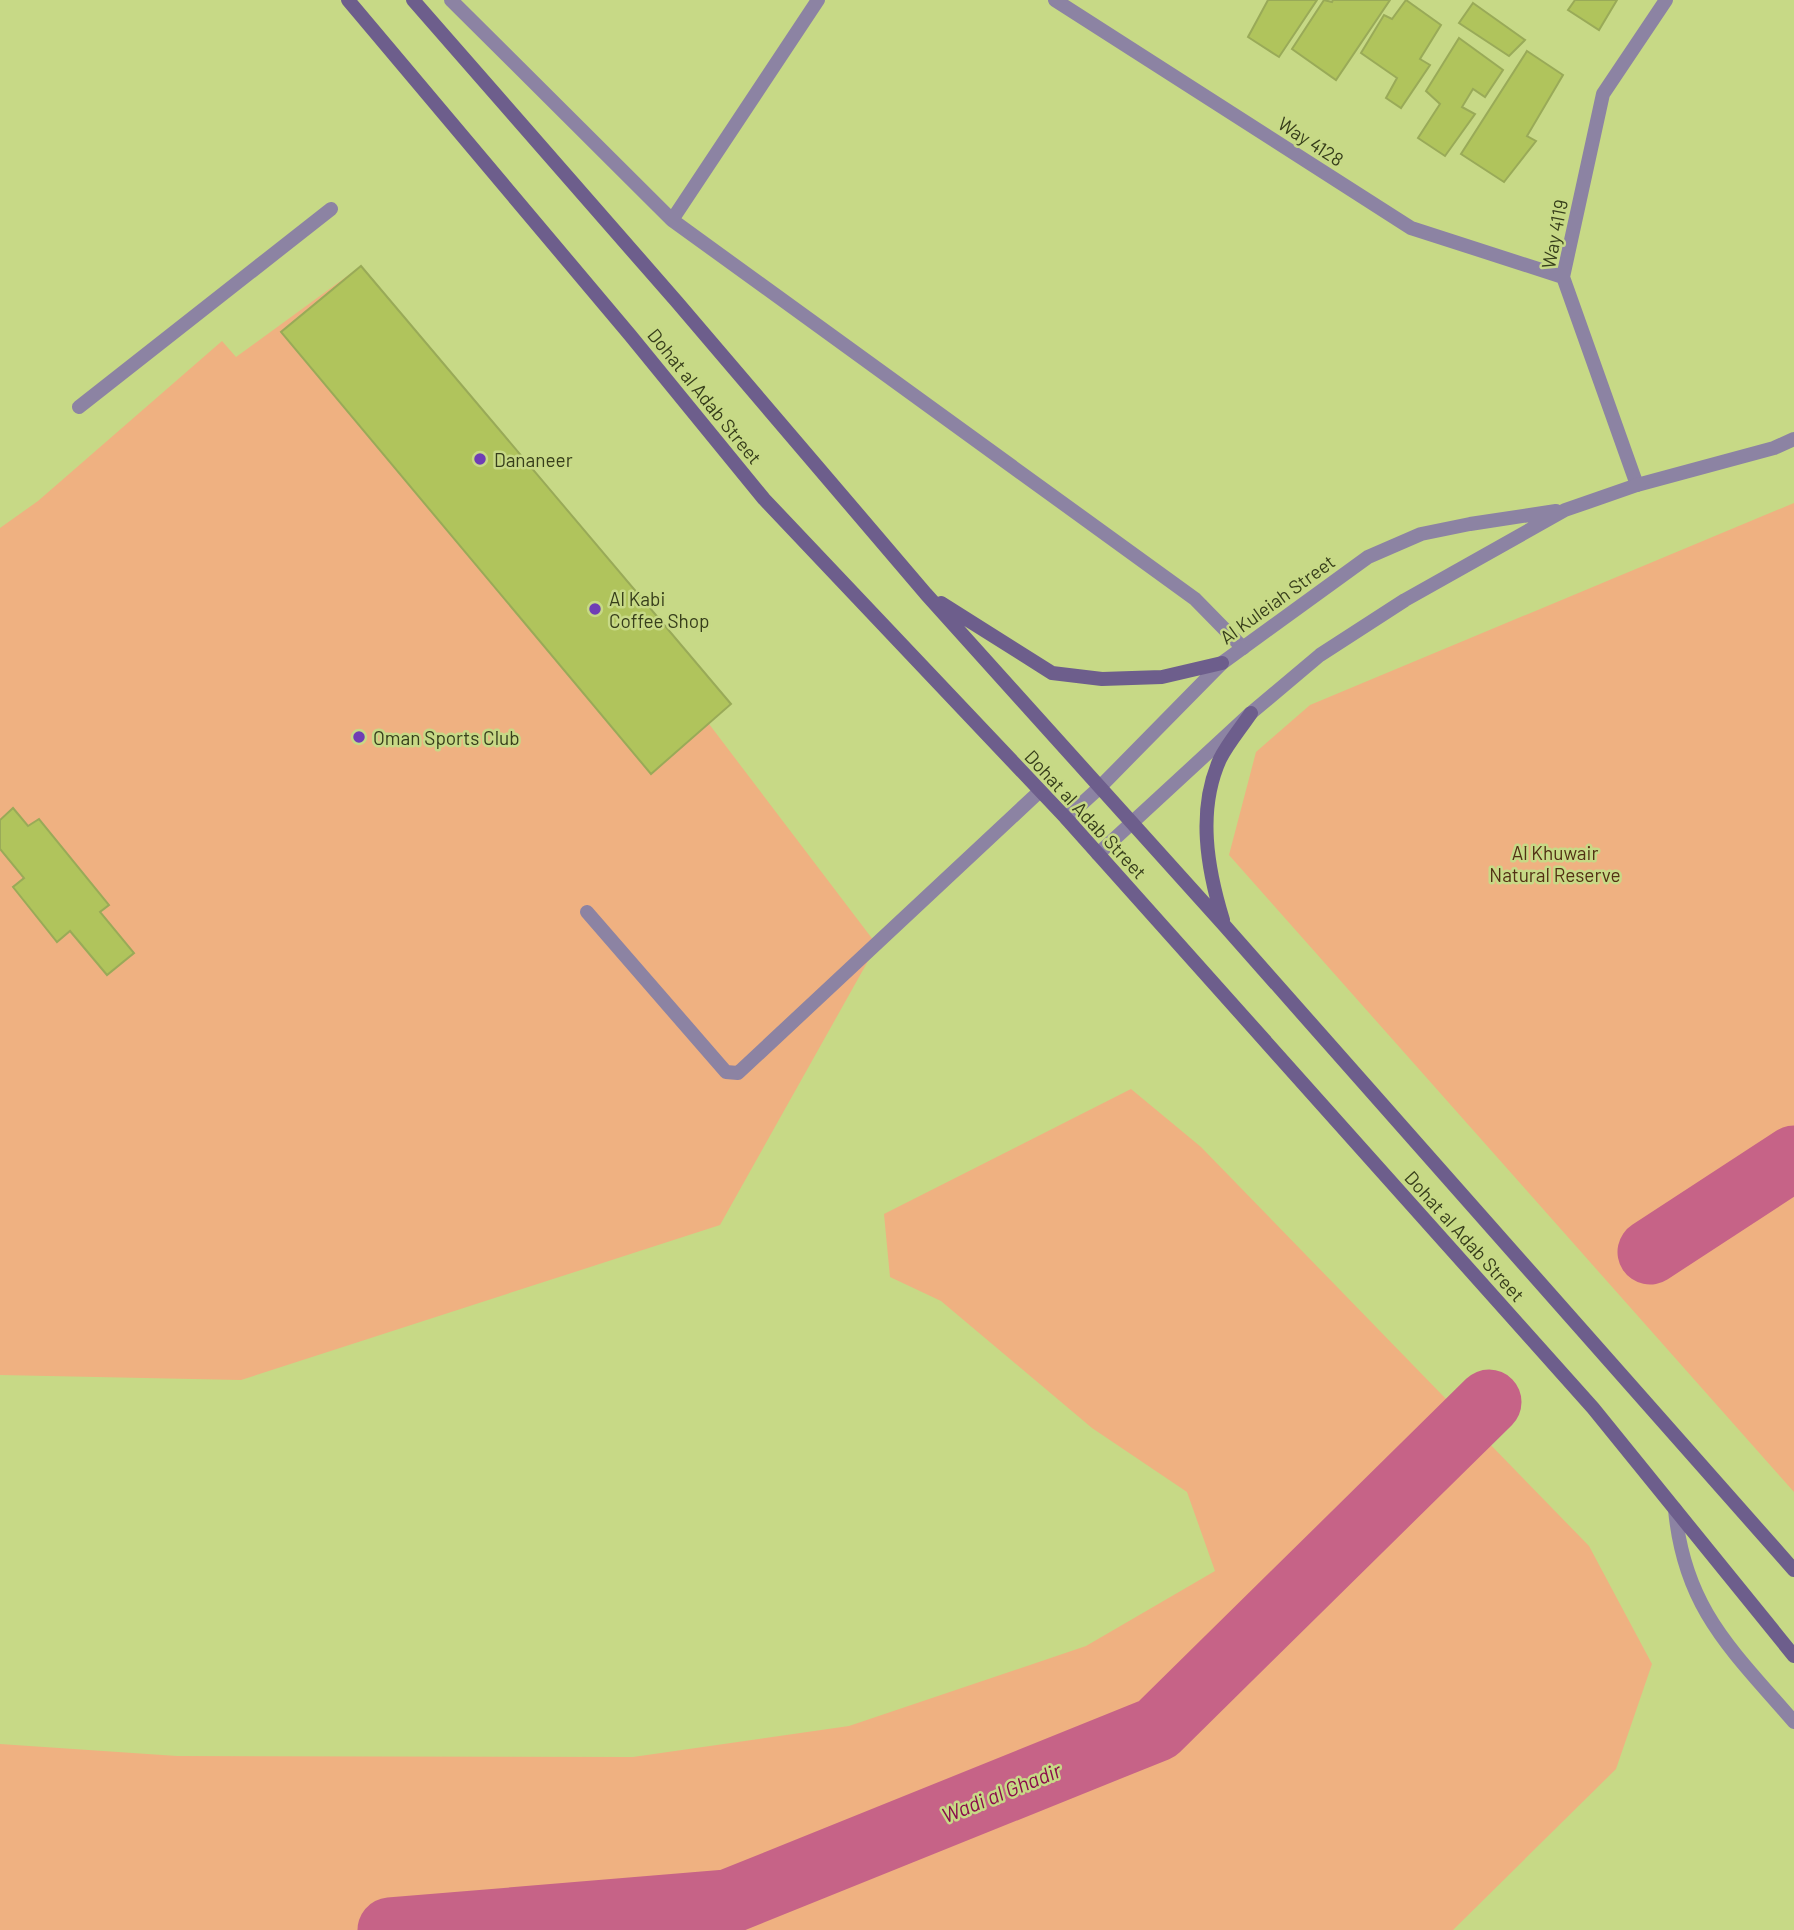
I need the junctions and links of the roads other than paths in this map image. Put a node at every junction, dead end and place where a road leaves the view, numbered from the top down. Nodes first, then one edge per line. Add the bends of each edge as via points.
1 (348, 0) edge
2 (413, 0) edge
3 (451, 0) edge
4 (818, 0) edge
5 (1055, 0) edge
6 (1667, 0) edge
7 (331, 209) dead end
8 (672, 220) junction
9 (1563, 277) junction
10 (79, 407) dead end
11 (1794, 439) edge
12 (1637, 485) junction
13 (1564, 510) junction
14 (926, 594) junction
15 (1243, 648) junction
16 (1222, 663) junction
17 (1251, 713) junction
18 (1099, 788) junction
19 (1040, 791) junction
20 (1066, 818) junction
21 (1131, 823) junction
22 (1098, 854) junction
23 (587, 912) dead end
24 (1224, 925) junction
25 (1675, 1509) junction
26 (1794, 1570) edge
27 (1794, 1656) edge
28 (1794, 1722) edge

1 - 19 main road, Dohat al Adab Street via 764,499
2 - 14 main road, Dohat al Adab Street
3 - 8 street
4 - 8 street
5 - 9 street, Way 4128 via 1410,228
6 - 9 street, Way 4119 via 1603,94
7 - 10 street
8 - 15 street via 1195,599
9 - 12 street, Way 4119
11 - 12 street, Al Kuleiah Street
12 - 13 street, Al Kuleiah Street
13 - 15 street, Al Kuleiah Street via 1421,534 1368,557
13 - 17 street, Al Kuleiah Street via 1405,600 1320,655
14 - 16 main road via 1052,673 1102,679 1162,677
14 - 18 main road, Dohat al Adab Street
15 - 16 street, Al Kuleiah Street
16 - 18 street, Al Kuleiah Street
17 - 21 street, Al Kuleiah Street
17 - 24 main road via 1221,757 1209,790 1210,880
18 - 20 street, Al Kuleiah Street
18 - 21 main road, Dohat al Adab Street
19 - 20 main road, Dohat al Adab Street
19 - 23 street via 738,1073 726,1072
20 - 22 main road, Dohat al Adab Street
21 - 22 street, Al Kuleiah Street
21 - 24 main road, Dohat al Adab Street
22 - 25 main road, Dohat al Adab Street via 1592,1408
24 - 26 main road, Dohat al Adab Street
25 - 27 main road, Dohat al Adab Street
25 - 28 street via 1682,1558 1704,1611

